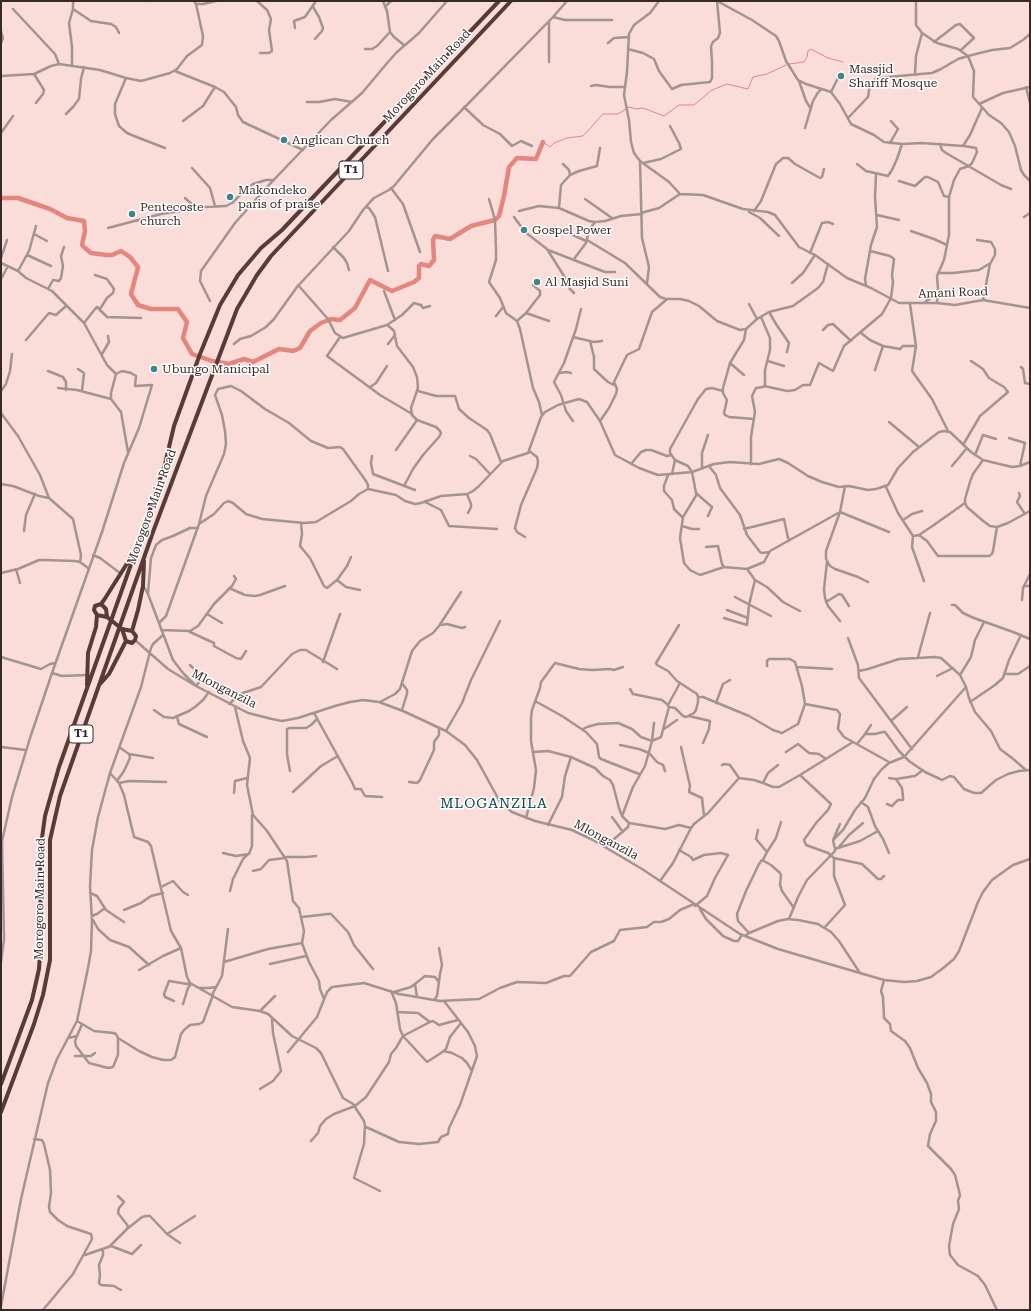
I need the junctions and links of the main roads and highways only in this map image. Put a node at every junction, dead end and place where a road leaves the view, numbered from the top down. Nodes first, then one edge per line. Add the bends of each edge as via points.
1 (499, 1) edge
2 (511, 1) edge
3 (137, 549) junction
4 (146, 551) junction
5 (101, 604) junction
6 (97, 615) junction
7 (107, 617) junction
8 (122, 629) junction
9 (132, 631) junction
10 (126, 641) junction
11 (98, 687) junction
12 (88, 688) junction
13 (1, 1084) edge
14 (1, 1112) edge

1 - 3 highway, Morogoro Main Road / T1 via 238,275 220,306 200,354 174,426 165,464
2 - 4 highway, Morogoro Main Road / T1 via 271,256 257,275 237,309
3 - 5 highway
3 - 12 highway, Morogoro Main Road / T1
4 - 9 highway via 143,586
4 - 11 highway, Morogoro Main Road / T1
5 - 6 highway via 97,604 94,610
5 - 7 highway via 106,609
6 - 7 highway
6 - 12 highway via 88,653
7 - 8 highway, bridge
8 - 9 highway
8 - 10 highway
9 - 10 highway via 136,636 135,640 129,643
10 - 11 highway
11 - 14 highway, Morogoro Main Road / T1 via 60,796 50,840 50,960 43,995
12 - 13 highway, Morogoro Main Road / T1 via 59,767 45,816 40,854 39,969 32,1000

